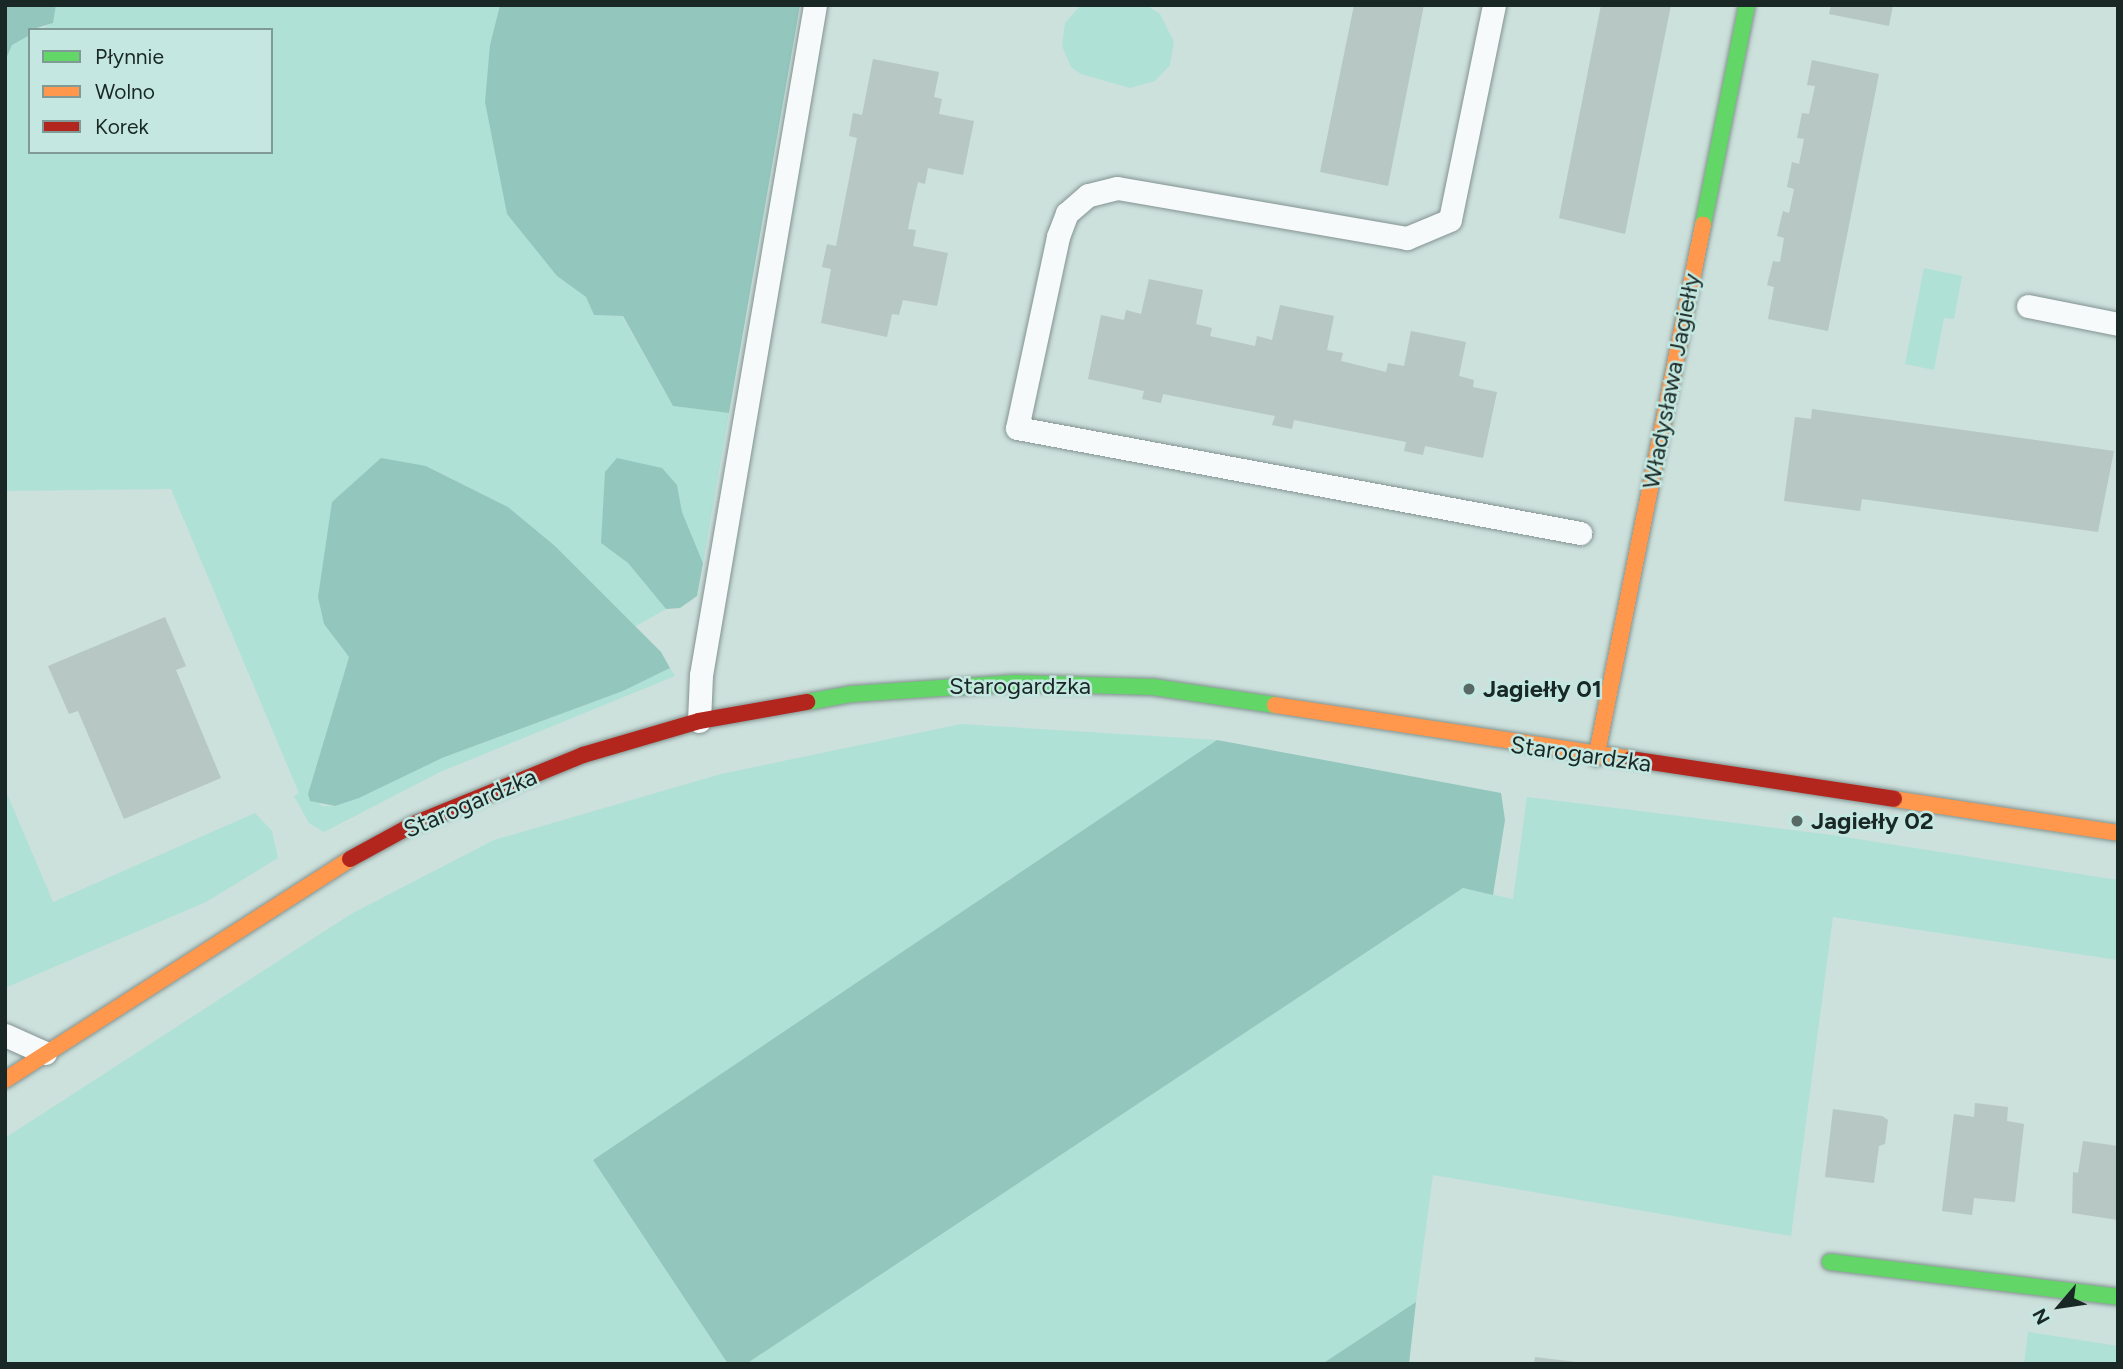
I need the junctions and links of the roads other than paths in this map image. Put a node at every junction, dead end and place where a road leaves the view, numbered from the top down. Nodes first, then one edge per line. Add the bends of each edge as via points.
1 (815, 5) edge
2 (1494, 5) edge
3 (1747, 5) edge
4 (2028, 306) dead end
5 (2118, 324) edge
6 (1580, 533) dead end
7 (699, 721) junction
8 (1596, 758) junction
9 (2118, 833) edge
10 (5, 1035) edge
11 (45, 1053) junction
12 (5, 1080) edge
13 (1830, 1262) dead end
14 (2118, 1297) edge

1 - 7 lane via 701,675
2 - 6 lane via 1450,220 1407,238 1117,188 1088,195 1067,213 1058,236 1017,428
3 - 8 main road, Władysława Jagiełły
4 - 5 lane
7 - 8 main road, Starogardzka via 839,696 943,686 1153,687
7 - 11 main road, Starogardzka via 583,755 414,824 317,877
8 - 9 main road, Starogardzka via 1826,786
10 - 11 lane
11 - 12 main road, Starogardzka
13 - 14 main road

